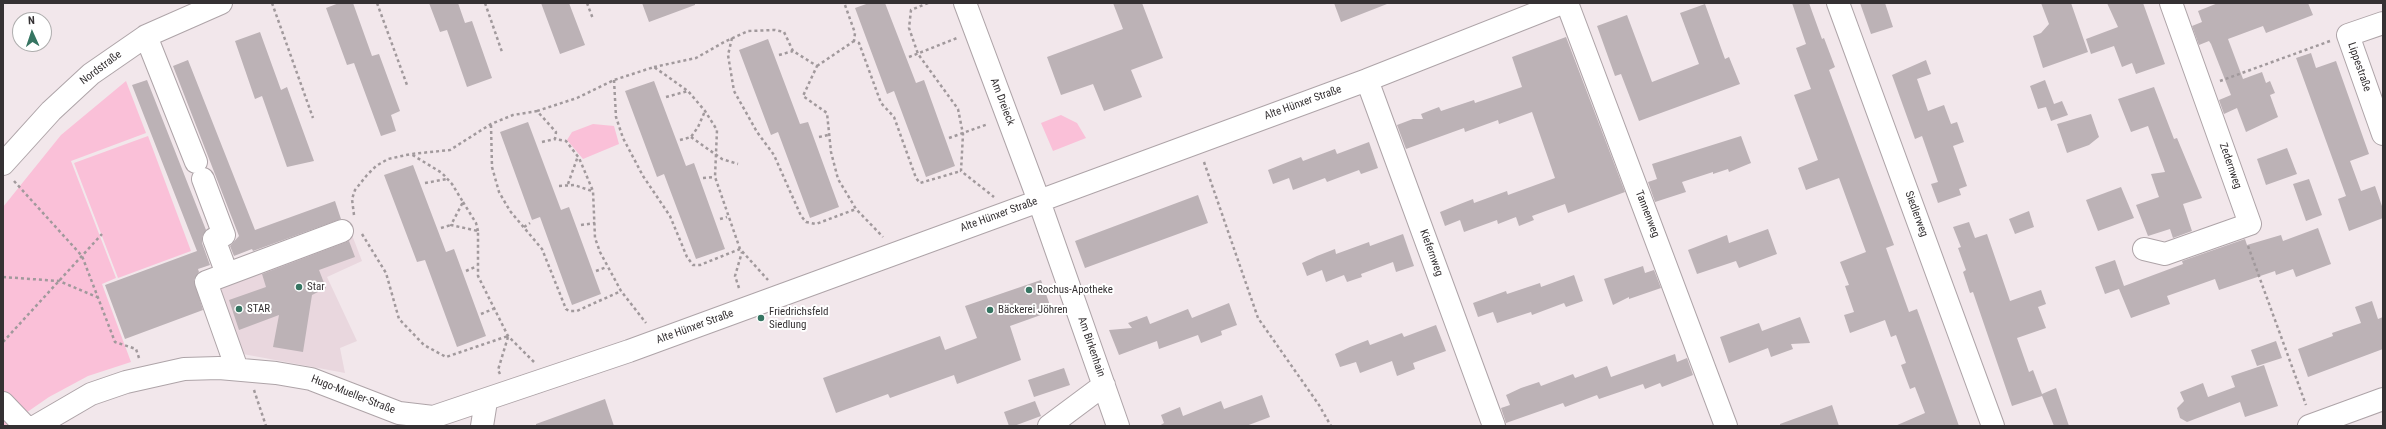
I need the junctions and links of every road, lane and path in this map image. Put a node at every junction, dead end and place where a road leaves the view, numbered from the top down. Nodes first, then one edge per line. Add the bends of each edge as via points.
1 (221, 3) edge
2 (272, 3) edge
3 (377, 3) edge
4 (484, 3) edge
5 (587, 3) edge
6 (928, 3) edge
7 (964, 3) edge
8 (1562, 3) edge
9 (1567, 3) edge
10 (1838, 3) edge
11 (2171, 3) edge
12 (845, 5) dead end
13 (593, 20) dead end
14 (2383, 23) edge
15 (975, 31) junction
16 (2348, 35) junction
17 (146, 36) junction
18 (732, 38) junction
19 (854, 41) junction
20 (793, 51) junction
21 (502, 52) dead end
22 (918, 54) junction
23 (779, 55) dead end
24 (910, 57) dead end
25 (816, 66) junction
26 (654, 67) junction
27 (614, 80) junction
28 (1367, 80) junction
29 (407, 85) dead end
30 (2202, 88) junction
31 (688, 91) junction
32 (666, 97) dead end
33 (537, 111) junction
34 (705, 111) junction
35 (1008, 117) junction
36 (313, 118) dead end
37 (491, 124) junction
38 (963, 134) junction
39 (2383, 134) edge
40 (828, 135) junction
41 (691, 137) junction
42 (818, 138) dead end
43 (949, 138) dead end
44 (555, 139) junction
45 (680, 140) dead end
46 (542, 142) dead end
47 (1197, 142) junction
48 (412, 154) junction
49 (717, 155) junction
50 (578, 156) junction
51 (738, 164) dead end
52 (961, 171) junction
53 (8, 172) edge
54 (715, 177) junction
55 (703, 178) dead end
56 (448, 179) junction
57 (425, 183) dead end
58 (568, 184) junction
59 (559, 186) dead end
60 (593, 192) junction
61 (1039, 201) junction
62 (463, 202) junction
63 (856, 209) junction
64 (1011, 211) junction
65 (728, 217) junction
66 (720, 219) dead end
67 (595, 223) junction
68 (530, 224) dead end
69 (450, 225) junction
70 (581, 225) dead end
71 (352, 227) junction
72 (524, 227) junction
73 (2241, 227) junction
74 (441, 228) dead end
75 (478, 231) junction
76 (102, 234) dead end
77 (2144, 249) dead end
78 (741, 251) junction
79 (898, 253) junction
80 (82, 256) junction
81 (477, 266) junction
82 (607, 267) junction
83 (466, 270) dead end
84 (596, 271) dead end
85 (227, 274) junction
86 (3, 277) edge
87 (59, 281) junction
88 (739, 288) dead end
89 (621, 291) junction
90 (782, 295) junction
91 (97, 297) junction
92 (493, 309) junction
93 (481, 314) dead end
94 (508, 336) junction
95 (659, 340) junction
96 (3, 342) edge
97 (242, 369) junction
98 (146, 376) junction
99 (549, 378) junction
100 (1104, 385) junction
101 (509, 393) junction
102 (2383, 399) edge
103 (486, 401) junction
104 (3, 403) edge
105 (435, 422) edge
106 (2311, 425) edge
107 (25, 426) edge
108 (36, 426) edge
109 (266, 426) edge
110 (482, 426) edge
111 (1049, 426) edge
112 (1118, 426) edge
113 (1331, 426) edge
114 (1494, 426) edge
115 (1726, 426) edge
116 (1993, 426) edge

1 - 17 street, Nordstraße
2 - 36 path
3 - 29 path
4 - 21 path
5 - 13 path
6 - 22 path via 911,10 909,28
7 - 15 street, Am Dreieck
8 - 28 street, Alte Hünxer Straße
9 - 115 street, Tannenweg
10 - 116 street, Siedlerweg
11 - 30 street, Zedernweg
12 - 19 path via 855,33
14 - 16 street, Lippestraße
15 - 22 path
15 - 35 street, Am Dreieck
16 - 30 path
16 - 39 street, Lippestraße
17 - 53 street, Nordstraße via 91,74 51,111
17 - 85 street via 224,235 214,239
18 - 20 path via 748,31 775,30 784,32
18 - 26 path via 696,58
18 - 63 path via 728,55 734,91 757,132 774,155 801,216 806,222 816,224
19 - 25 path
19 - 52 path via 859,43 881,103 894,117 920,183
20 - 23 path
20 - 25 path
22 - 24 path
22 - 38 path via 958,109
25 - 40 path via 803,96 827,113
26 - 27 path
26 - 31 path
27 - 33 path via 577,98
27 - 78 path via 616,117 623,138 643,176 670,216 693,265
28 - 47 street, Alte Hünxer Straße
28 - 114 street, Kiefernweg
30 - 73 street, Zedernweg via 2250,224
31 - 32 path
31 - 34 path
33 - 37 path via 513,115
33 - 44 path via 556,132
34 - 41 path
34 - 49 path via 717,130
35 - 38 path
35 - 61 street, Am Dreieck
37 - 48 path via 450,150
37 - 72 path via 492,167 499,192 510,211
38 - 43 path
38 - 52 path
40 - 42 path
40 - 63 path via 838,179
41 - 45 path
41 - 49 path
44 - 46 path
44 - 50 path via 566,141
47 - 61 street, Alte Hünxer Straße
47 - 113 path via 1258,318
48 - 56 path
48 - 71 path via 388,159 367,175 355,190 352,199
49 - 51 path via 728,163
49 - 54 path
50 - 58 path
50 - 60 path
52 - 64 path
53 - 80 path
54 - 55 path
54 - 65 path
56 - 57 path
56 - 62 path
58 - 59 path
58 - 60 path
60 - 67 path
61 - 64 street, Alte Hünxer Straße
61 - 100 street, Am Birkenhain
62 - 69 path via 458,215
62 - 75 path
63 - 79 path
64 - 79 street, Alte Hünxer Straße
65 - 66 path
65 - 78 path
67 - 70 path
67 - 82 path via 595,238
68 - 72 path
69 - 74 path
69 - 75 path
71 - 85 street
71 - 94 path via 386,272 400,319 424,345 446,357
72 - 89 path via 542,249 563,305 569,311 584,308
73 - 77 street via 2165,254
73 - 106 path
75 - 81 path via 480,254
76 - 80 path
78 - 88 path via 735,276
78 - 90 path
79 - 90 street, Alte Hünxer Straße
80 - 87 path
80 - 91 path
81 - 83 path
81 - 92 path via 478,276
82 - 84 path
82 - 89 path
85 - 97 street via 206,282
86 - 87 path
87 - 91 path
87 - 96 path
89 - 95 path
90 - 95 street, Alte Hünxer Straße
91 - 98 path via 115,342 136,349
92 - 93 path
92 - 94 path
94 - 99 path
94 - 101 path via 498,370
95 - 99 street, Alte Hünxer Straße
97 - 98 street, Hugo-Mueller-Straße via 184,369
97 - 105 street, Hugo-Mueller-Straße via 311,379 399,413
97 - 109 path
98 - 108 street, Hugo-Mueller-Straße via 92,394
99 - 101 street, Alte Hünxer Straße
100 - 111 street
100 - 112 street, Am Birkenhain
101 - 103 street, Alte Hünxer Straße
102 - 106 street
103 - 105 street, Alte Hünxer Straße
103 - 110 street
104 - 107 street

